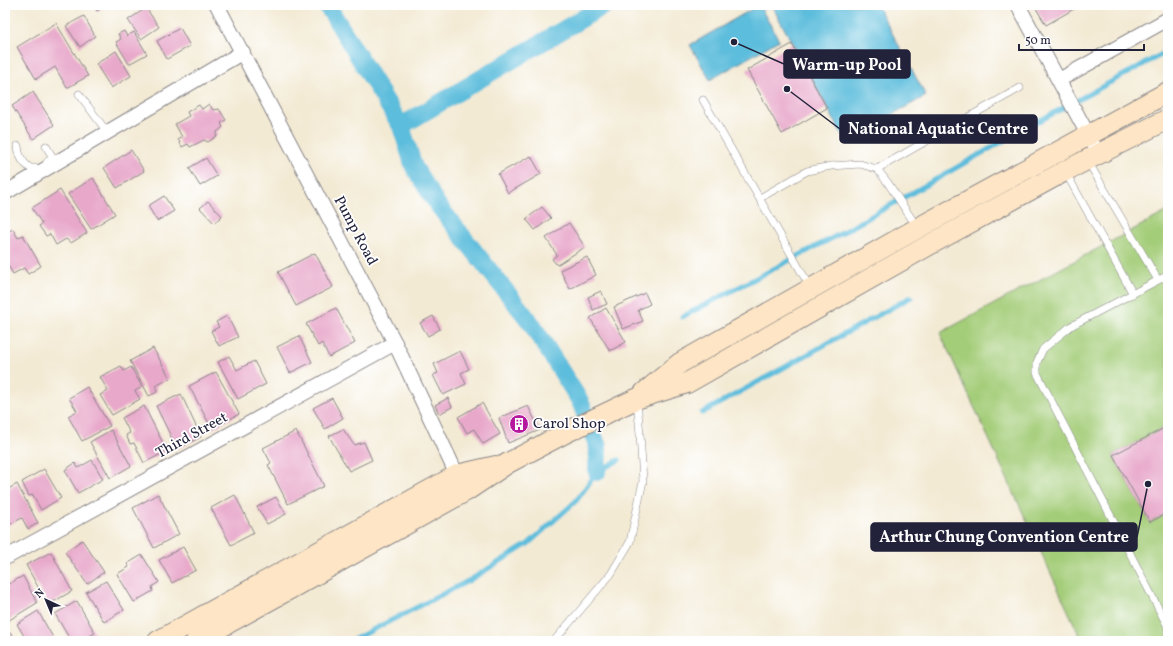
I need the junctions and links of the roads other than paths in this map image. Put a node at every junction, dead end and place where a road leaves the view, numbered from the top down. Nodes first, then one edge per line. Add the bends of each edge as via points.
1 (217, 5) edge
2 (1018, 5) edge
3 (1168, 19) edge
4 (243, 52) junction
5 (1059, 80) junction
6 (1020, 88) dead end
7 (1168, 92) edge
8 (79, 94) dead end
9 (703, 100) dead end
10 (1168, 118) edge
11 (106, 132) junction
12 (1085, 145) junction
13 (18, 146) dead end
14 (46, 146) dead end
15 (1060, 162) junction
16 (877, 169) junction
17 (38, 171) junction
18 (5, 193) edge
19 (760, 198) junction
20 (917, 226) junction
21 (1168, 275) edge
22 (1158, 280) junction
23 (807, 284) junction
24 (1133, 294) junction
25 (395, 343) junction
26 (631, 402) junction
27 (513, 460) junction
28 (457, 475) junction
29 (5, 558) edge
30 (1168, 626) edge
31 (158, 641) edge
32 (196, 641) edge
33 (554, 641) edge

1 - 4 street, Pump Road
2 - 5 street
3 - 5 street
4 - 11 street
4 - 25 street, Pump Road
5 - 12 street
6 - 16 lane
7 - 12 main road
8 - 11 lane
9 - 19 lane
10 - 12 main road
11 - 17 street
12 - 15 main road
12 - 22 lane
13 - 17 lane via 26,165
14 - 17 lane via 53,158
15 - 20 main road
15 - 24 lane
15 - 26 main road via 929,245 688,383
16 - 19 lane via 860,164 808,171
16 - 20 lane
17 - 18 street
19 - 23 lane
20 - 23 main road
21 - 22 lane
22 - 24 lane
23 - 26 main road via 680,363
24 - 30 lane via 1071,326 1043,349 1037,362 1037,373
25 - 28 street, Pump Road
25 - 29 street, Third Street
26 - 27 main road
26 - 33 lane via 640,434 643,480 630,542 611,574
27 - 28 main road
27 - 32 main road via 466,491
28 - 31 main road

